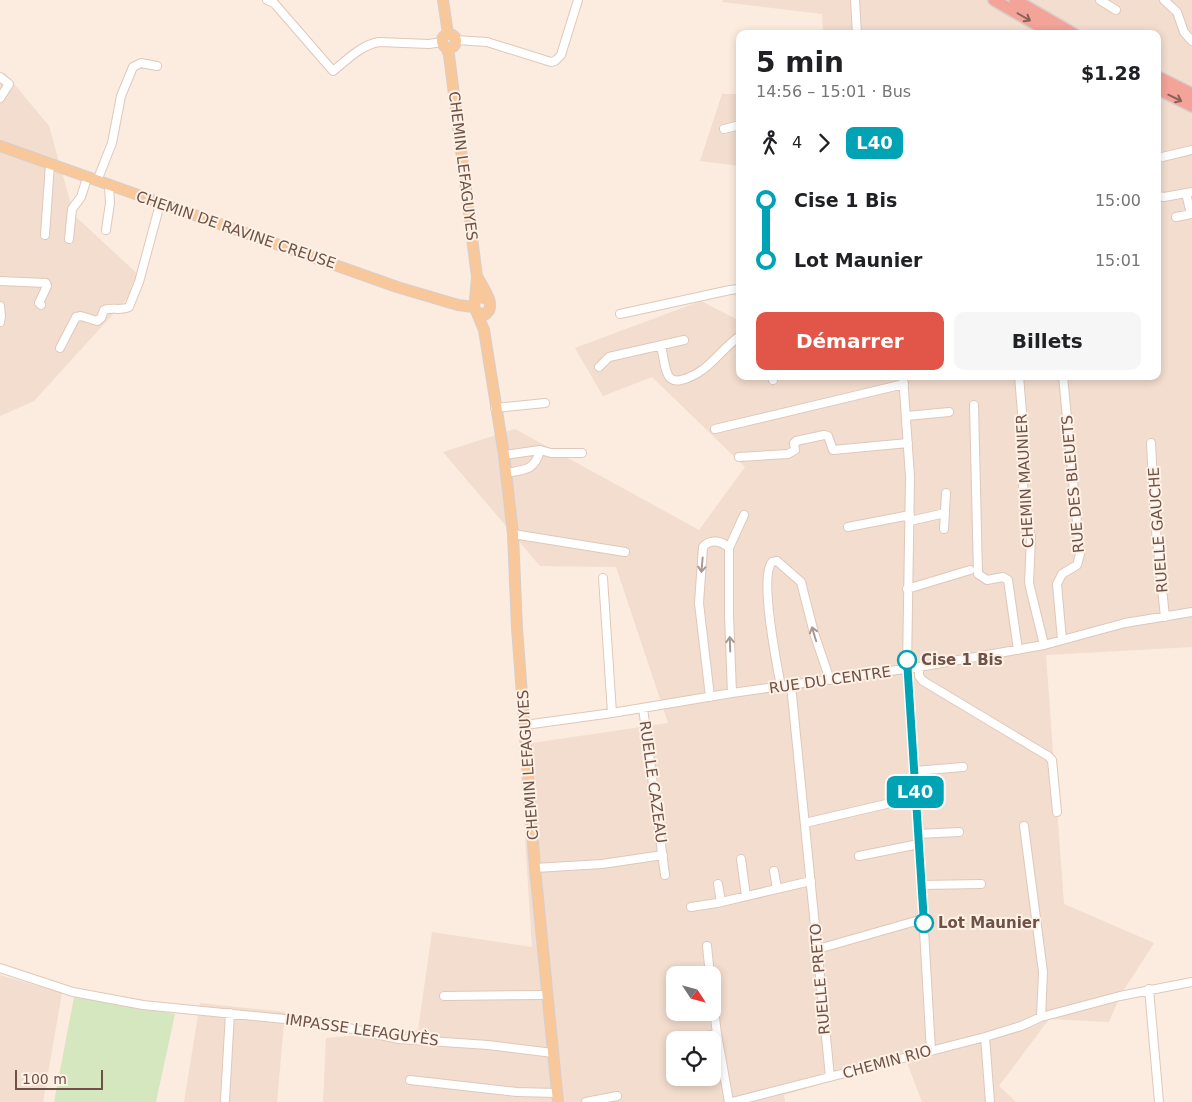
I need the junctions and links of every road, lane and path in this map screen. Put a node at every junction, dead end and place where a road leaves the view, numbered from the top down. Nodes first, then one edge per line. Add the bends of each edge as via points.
1 (443, 0) edge
2 (578, 0) edge
3 (855, 0) edge
4 (994, 0) edge
5 (1015, 0) edge
6 (1100, 0) edge
7 (1164, 0) edge
8 (272, 1) edge
9 (1116, 10) dead end
10 (857, 30) edge
11 (1046, 30) edge
12 (1067, 30) edge
13 (1192, 41) edge
14 (449, 44) junction
15 (157, 66) dead end
16 (0, 77) edge
17 (1161, 78) edge
18 (1161, 90) edge
19 (1192, 94) edge
20 (0, 98) edge
21 (1192, 106) edge
22 (736, 126) edge
23 (724, 129) dead end
24 (0, 146) edge
25 (1192, 150) edge
26 (1161, 157) edge
27 (50, 164) junction
28 (86, 178) junction
29 (97, 181) junction
30 (109, 186) junction
31 (1189, 192) edge
32 (1161, 196) edge
33 (160, 204) junction
34 (1192, 214) edge
35 (1176, 217) dead end
36 (106, 230) dead end
37 (45, 235) dead end
38 (69, 239) dead end
39 (477, 277) junction
40 (0, 281) edge
41 (736, 289) edge
42 (488, 299) junction
43 (41, 305) dead end
44 (0, 306) edge
45 (475, 307) junction
46 (490, 311) junction
47 (620, 314) dead end
48 (0, 322) edge
49 (484, 330) junction
50 (684, 340) dead end
51 (736, 340) edge
52 (661, 344) junction
53 (60, 348) dead end
54 (599, 367) dead end
55 (904, 380) edge
56 (1019, 380) edge
57 (1063, 380) edge
58 (545, 403) dead end
59 (974, 405) dead end
60 (495, 408) junction
61 (949, 412) dead end
62 (906, 416) junction
63 (716, 428) dead end
64 (908, 443) junction
65 (1151, 443) dead end
66 (540, 450) junction
67 (582, 453) dead end
68 (504, 455) junction
69 (739, 457) dead end
70 (505, 473) junction
71 (946, 493) dead end
72 (945, 513) junction
73 (744, 515) dead end
74 (910, 518) junction
75 (848, 527) dead end
76 (944, 529) dead end
77 (512, 534) junction
78 (730, 548) junction
79 (625, 552) dead end
80 (970, 570) dead end
81 (603, 578) dead end
82 (907, 589) junction
83 (1192, 612) edge
84 (1165, 617) junction
85 (1062, 640) junction
86 (1044, 645) junction
87 (1018, 650) junction
88 (919, 667) junction
89 (907, 668) junction
90 (830, 680) junction
91 (791, 685) junction
92 (781, 687) junction
93 (732, 693) junction
94 (710, 697) junction
95 (643, 708) junction
96 (612, 713) junction
97 (525, 725) junction
98 (963, 767) dead end
99 (914, 771) junction
100 (916, 797) junction
101 (1057, 812) dead end
102 (805, 823) junction
103 (1024, 826) dead end
104 (959, 832) dead end
105 (918, 834) junction
106 (919, 844) junction
107 (663, 855) junction
108 (860, 856) dead end
109 (741, 859) dead end
110 (535, 868) junction
111 (774, 870) dead end
112 (665, 875) dead end
113 (811, 881) junction
114 (718, 884) dead end
115 (981, 884) dead end
116 (921, 885) junction
117 (777, 889) junction
118 (746, 896) junction
119 (721, 902) junction
120 (691, 907) dead end
121 (923, 919) junction
122 (707, 946) dead end
123 (818, 949) junction
124 (709, 966) edge
125 (0, 968) edge
126 (1192, 982) edge
127 (1149, 989) junction
128 (546, 995) junction
129 (444, 996) dead end
130 (230, 1013) junction
131 (1041, 1017) junction
132 (985, 1037) junction
133 (931, 1051) junction
134 (553, 1053) junction
135 (721, 1053) edge
136 (830, 1077) junction
137 (410, 1080) dead end
138 (617, 1096) dead end
139 (557, 1097) edge
140 (225, 1100) dead end
141 (586, 1102) edge
142 (731, 1102) edge
143 (990, 1102) edge
144 (1159, 1102) edge

1 - 14 main road, CHEMIN LEFAGUYES
2 - 14 street via 560,55 555,61 487,42
3 - 10 street
4 -> 11 highway
5 - 12 highway
6 - 9 street
7 - 13 street via 1178,12 1184,32
8 - 14 street via 334,71 371,43
14 - 39 main road, CHEMIN LEFAGUYES
15 - 29 street via 141,63 133,67 121,96 112,143
16 - 20 street via 9,84
17 - 19 highway
18 -> 21 highway
22 - 23 street
24 - 27 main road, CHEMIN DE RAVINE CREUSE
25 - 26 street
27 - 28 main road, CHEMIN DE RAVINE CREUSE
27 - 37 street
28 - 29 main road, CHEMIN DE RAVINE CREUSE
28 - 38 street via 81,197 72,209
29 - 30 main road, CHEMIN DE RAVINE CREUSE
30 - 33 main road, CHEMIN DE RAVINE CREUSE
30 - 36 street
31 - 32 street
31 - 34 street
33 - 45 main road, CHEMIN DE RAVINE CREUSE via 397,287
33 - 53 street via 129,307 106,309 97,321 76,317
34 - 35 street
39 - 42 main road, CHEMIN LEFAGUYES
39 - 45 main road, CHEMIN LEFAGUYES
40 - 43 street via 46,283
41 - 47 street
42 - 45 main road via 479,298
42 - 46 main road
44 - 48 street
45 - 46 main road via 481,315
45 - 49 main road, CHEMIN LEFAGUYES
46 - 49 main road, CHEMIN LEFAGUYES
49 - 60 main road, CHEMIN LEFAGUYES
50 - 52 street
51 - 52 street via 704,371 678,381 672,380 668,374
52 - 54 street via 609,357
55 - 62 street
55 - 63 street
56 - 86 street, CHEMIN MAUNIER via 1024,438 1023,499 1031,537 1029,583
57 - 85 street, RUE DES BLEUETS via 1080,554 1077,565 1062,574 1057,584
58 - 60 street
59 - 87 street via 978,574 988,580 1003,577 1008,580
60 - 68 main road, CHEMIN LEFAGUYES
61 - 62 street
62 - 64 street
64 - 69 street via 833,450 828,436 824,435 796,441 794,450 788,454
64 - 74 street
65 - 84 street, RUELLE GAUCHE
66 - 67 street
66 - 68 street
66 - 70 street via 528,469
68 - 70 main road, CHEMIN LEFAGUYES
70 - 77 main road, CHEMIN LEFAGUYES
71 - 72 street
72 - 74 street
72 - 76 street
73 - 78 street
74 - 75 street
74 - 82 street
77 - 79 street
77 - 97 main road, CHEMIN LEFAGUYES
93 -> 78 street
78 -> 94 street via 711,541 703,547 698,603
80 - 82 street
81 - 96 street
82 - 89 street
83 - 84 street, RUE DU CENTRE
84 - 85 street, RUE DU CENTRE via 1125,623
85 - 86 street, RUE DU CENTRE
86 - 87 street, RUE DU CENTRE
87 - 88 street, RUE DU CENTRE
88 - 89 street, RUE DU CENTRE
88 - 101 street via 923,681 1052,760
89 - 90 street, RUE DU CENTRE
89 - 99 street
90 - 91 street, RUE DU CENTRE
90 -> 92 street via 801,582 777,561 772,562 768,569 768,583 770,626
91 - 92 street, RUE DU CENTRE
91 - 102 street, RUELLE PRETO
92 - 93 street, RUE DU CENTRE
93 - 94 street, RUE DU CENTRE
94 - 95 street, RUE DU CENTRE
95 - 96 street, RUE DU CENTRE
95 - 107 street, RUELLE CAZEAU
96 - 97 street, RUE DU CENTRE
97 - 110 main road, CHEMIN LEFAGUYES
98 - 99 street
99 - 100 street
100 - 102 street
100 - 105 street
102 - 113 street, RUELLE PRETO
103 - 131 street via 1043,972
104 - 105 street
105 - 106 street
106 - 108 street
106 - 116 street
107 - 110 street, RUELLE CAZEAU via 602,864
107 - 112 street, RUELLE CAZEAU
109 - 118 street
110 - 128 main road, CHEMIN LEFAGUYES
111 - 117 street
113 - 117 street
113 - 123 street, RUELLE PRETO
114 - 119 street
115 - 116 street
116 - 121 street
117 - 118 street
118 - 119 street
119 - 120 street
121 - 123 street
121 - 133 street
122 - 124 street
123 - 136 street, RUELLE PRETO
125 - 130 street, IMPASSE LEFAGUYÈS via 74,992 143,1005
126 - 127 street, CHEMIN RIO
127 - 131 street, CHEMIN RIO
127 - 144 street
128 - 129 street
128 - 134 main road, CHEMIN LEFAGUYES
130 - 134 street, IMPASSE LEFAGUYÈS via 325,1023 399,1038
130 - 140 street
131 - 132 street, CHEMIN RIO
132 - 133 street, CHEMIN RIO
132 - 143 street
133 - 136 street, CHEMIN RIO
134 - 139 main road, CHEMIN LEFAGUYES
135 - 142 street
136 - 142 street, CHEMIN RIO
137 - 139 street, CHEMIN LEFAGUYES
138 - 141 street

